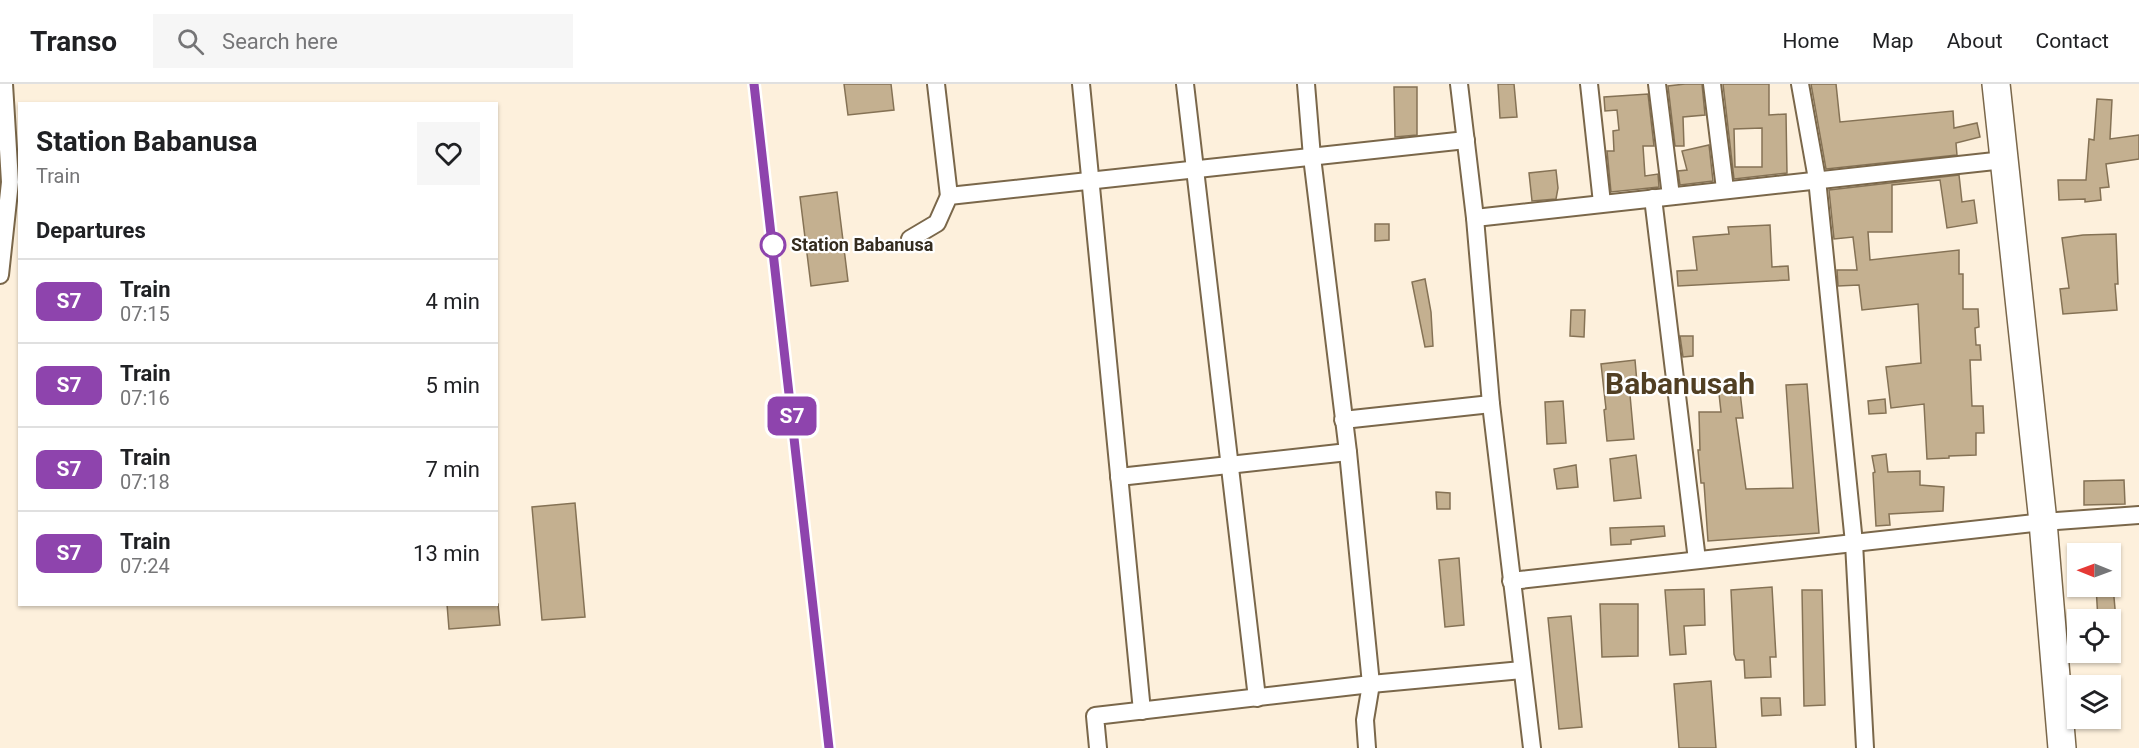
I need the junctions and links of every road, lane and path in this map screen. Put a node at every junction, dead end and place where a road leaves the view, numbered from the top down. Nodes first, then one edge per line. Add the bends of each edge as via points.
1 (4, 84) edge
2 (936, 84) edge
3 (1081, 84) edge
4 (1185, 84) edge
5 (1306, 84) edge
6 (1459, 84) edge
7 (1589, 84) edge
8 (1657, 84) edge
9 (1712, 84) edge
10 (1800, 84) edge
11 (1996, 84) edge
12 (1466, 140) junction
13 (1312, 157) junction
14 (2004, 160) junction
15 (1194, 169) junction
16 (1817, 179) junction
17 (1090, 180) junction
18 (1725, 189) junction
19 (949, 196) junction
20 (1671, 196) junction
21 (1653, 198) junction
22 (1602, 203) junction
23 (1475, 218) junction
24 (910, 239) dead end
25 (0, 275) edge
26 (1491, 404) junction
27 (1343, 420) junction
28 (1348, 452) junction
29 (1228, 464) junction
30 (1119, 477) junction
31 (2139, 515) edge
32 (2043, 522) junction
33 (1854, 543) junction
34 (1697, 560) junction
35 (1511, 580) junction
36 (1522, 670) junction
37 (1371, 684) junction
38 (1257, 698) junction
39 (1142, 711) junction
40 (1098, 748) edge
41 (1367, 748) edge
42 (1532, 748) edge
43 (1865, 748) edge
44 (2062, 748) edge

1 - 25 street via 10,182
2 - 19 street
3 - 17 street
4 - 15 street
5 - 13 street
6 - 12 street
7 - 22 street
8 - 20 street
9 - 18 street
10 - 16 street
11 - 14 main road
12 - 13 street
12 - 23 street
13 - 15 street
13 - 27 street
14 - 16 street
14 - 32 main road
15 - 17 street
15 - 29 street
16 - 18 street
16 - 33 street
17 - 19 street
17 - 30 street
18 - 20 street
19 - 24 street via 937,223
20 - 21 street
21 - 22 street
21 - 34 street
22 - 23 street
23 - 26 street
26 - 27 street
26 - 35 street
27 - 28 street
28 - 29 street
28 - 37 street
29 - 30 street
29 - 38 street
30 - 39 street
31 - 32 street
32 - 33 street
32 - 44 main road
33 - 34 street
33 - 43 street
34 - 35 street
35 - 36 street
36 - 37 street
36 - 42 street
37 - 38 street
37 - 41 street via 1365,720
38 - 39 street
39 - 40 street via 1095,716

